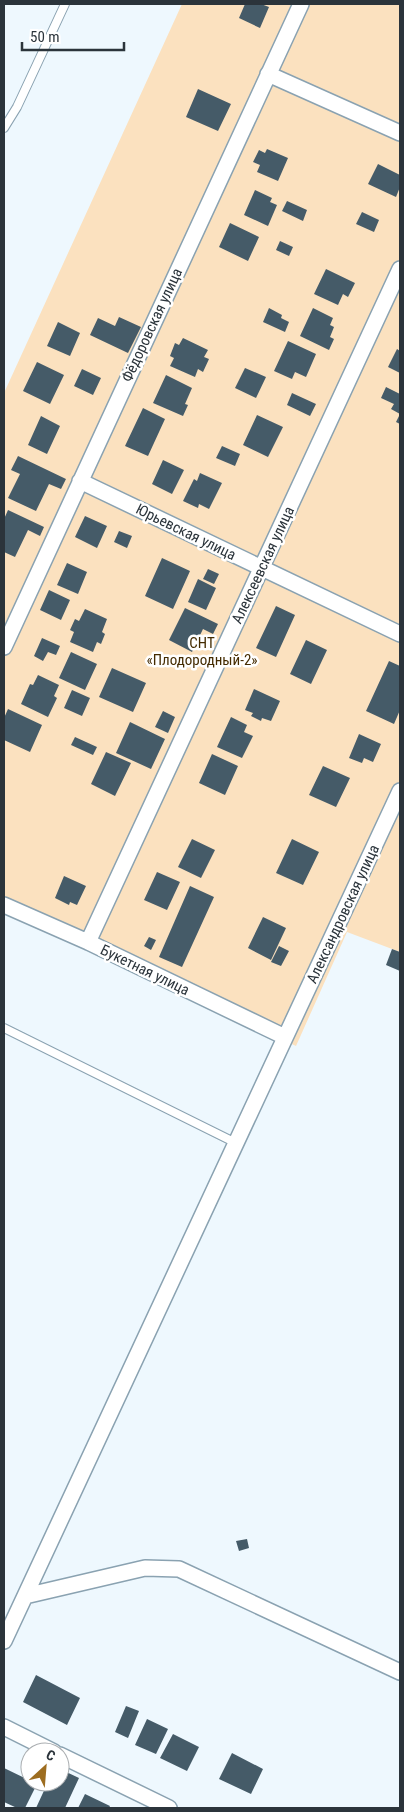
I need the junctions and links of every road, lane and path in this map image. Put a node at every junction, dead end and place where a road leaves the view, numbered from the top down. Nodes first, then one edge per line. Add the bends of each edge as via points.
1 (65, 4) edge
2 (301, 4) edge
3 (268, 74) junction
4 (4, 128) edge
5 (400, 133) edge
6 (400, 269) edge
7 (80, 481) junction
8 (261, 569) junction
9 (400, 634) edge
10 (4, 647) edge
11 (400, 791) edge
12 (4, 905) edge
13 (88, 942) junction
14 (4, 1028) edge
15 (285, 1037) junction
16 (236, 1143) junction
17 (25, 1596) junction
18 (4, 1641) edge
19 (400, 1672) edge
20 (4, 1727) edge
21 (34, 1742) edge
22 (70, 1760) edge
23 (169, 1808) edge

1 - 4 lane
2 - 3 street, Фёдоровская улица
3 - 5 street
3 - 7 street, Фёдоровская улица
6 - 8 street, Алексеевская улица
7 - 8 street, Юрьевская улица
7 - 10 street, Фёдоровская улица
8 - 9 street, Юрьевская улица
8 - 13 street, Алексеевская улица
11 - 15 street, Александровская улица
12 - 13 street, Букетная улица
13 - 15 street, Букетная улица
14 - 16 lane
15 - 16 street, Александровская улица
16 - 17 street, Александровская улица
17 - 18 street, Александровская улица
17 - 19 street via 145,1568 179,1569
20 - 21 street
22 - 23 street

